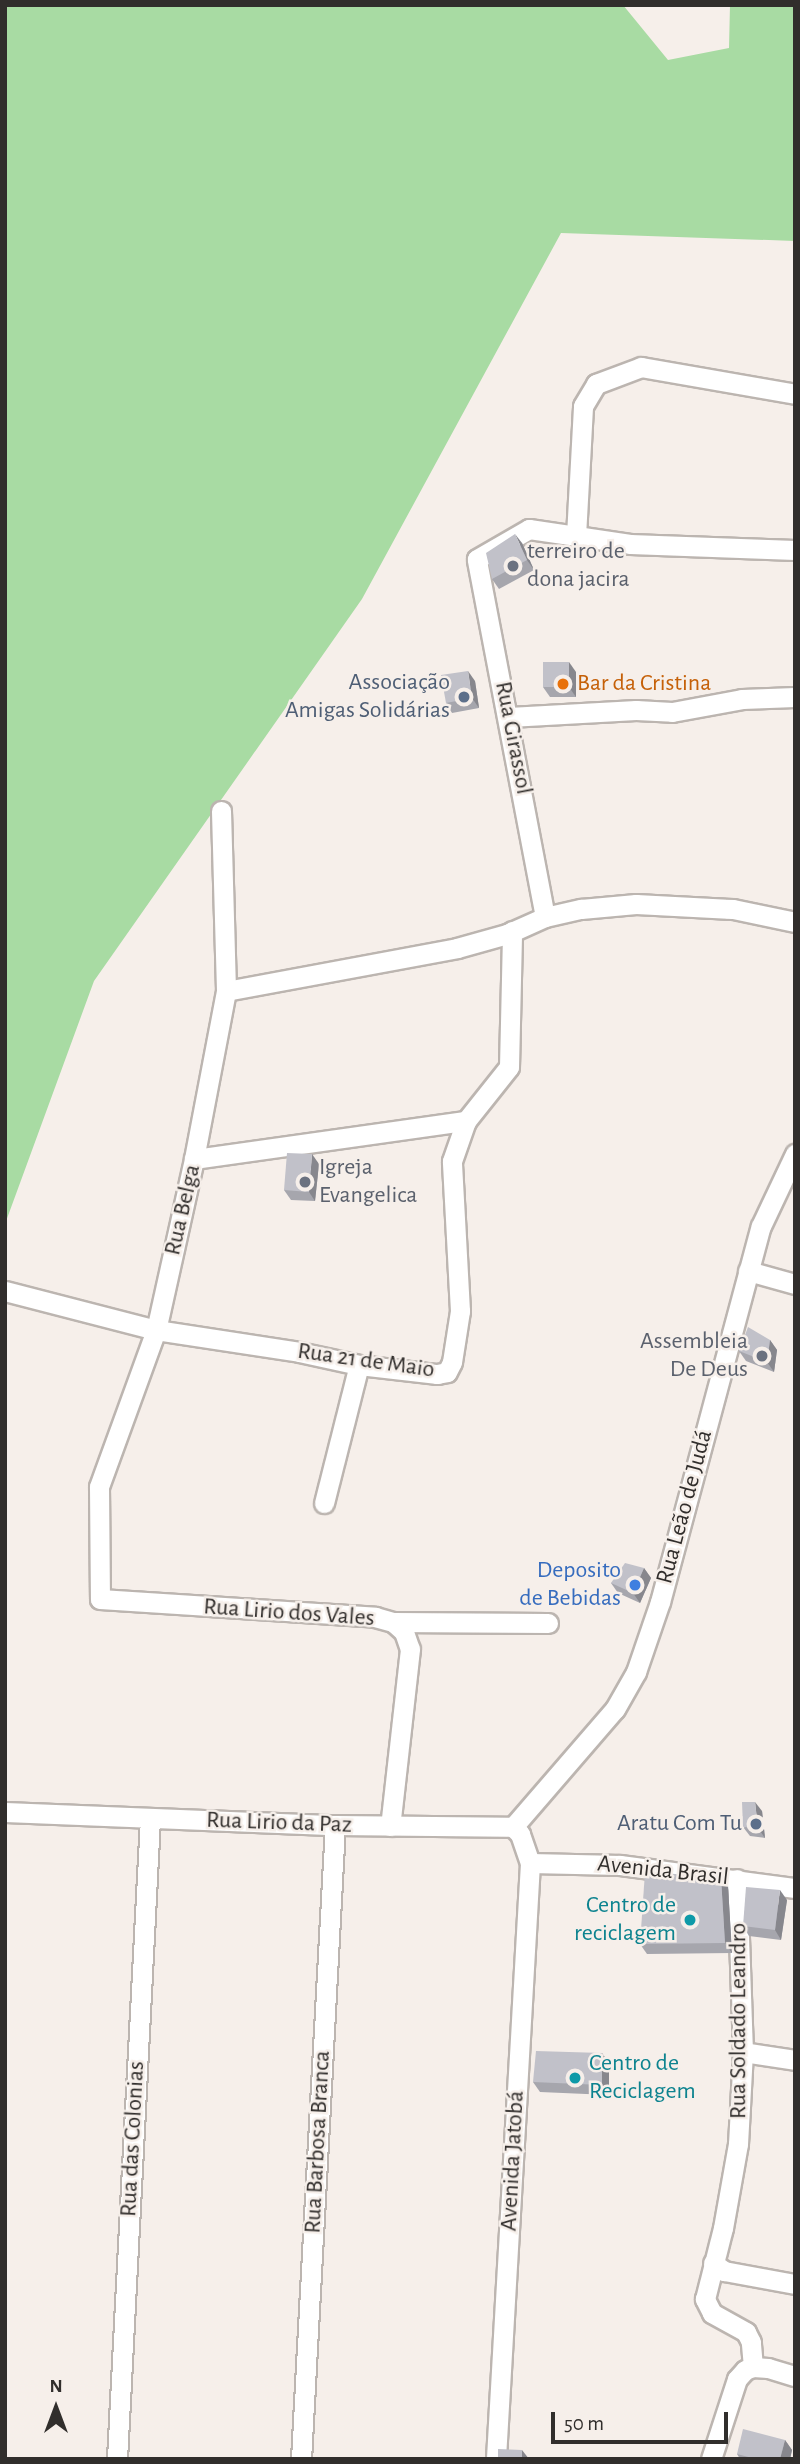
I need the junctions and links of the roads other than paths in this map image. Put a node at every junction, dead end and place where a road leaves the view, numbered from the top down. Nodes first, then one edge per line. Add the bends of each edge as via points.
1 (795, 394) edge
2 (576, 536) junction
3 (795, 550) edge
4 (795, 697) edge
5 (509, 717) junction
6 (221, 811) dead end
7 (545, 917) junction
8 (795, 922) edge
9 (512, 932) junction
10 (226, 991) junction
11 (466, 1121) junction
12 (795, 1154) edge
13 (194, 1159) junction
14 (747, 1271) junction
15 (795, 1284) edge
16 (5, 1291) edge
17 (156, 1330) junction
18 (359, 1365) junction
19 (324, 1503) dead end
20 (100, 1599) joint
21 (393, 1622) junction
22 (548, 1623) dead end
23 (5, 1812) edge
24 (150, 1819) junction
25 (335, 1825) junction
26 (390, 1826) junction
27 (513, 1827) junction
28 (530, 1863) junction
29 (737, 1880) junction
30 (795, 1888) edge
31 (743, 2052) junction
32 (795, 2060) edge
33 (713, 2263) junction
34 (795, 2284) edge
35 (752, 2367) junction
36 (795, 2376) edge
37 (117, 2459) edge
38 (302, 2459) edge
39 (496, 2459) edge
40 (711, 2459) edge

1 - 2 street via 641,367 596,384 583,406
2 - 3 street via 630,544
2 - 5 street, Rua Girassol via 528,529 477,559
4 - 5 street via 752,698 672,712 636,709
5 - 7 street, Rua Girassol
6 - 10 street, Rua Belga
7 - 8 street via 636,904 733,909
7 - 9 street
9 - 10 street via 457,948
9 - 11 street, Rua 21 de Maio via 509,1067
10 - 13 street, Rua Belga
11 - 13 street
11 - 18 street, Rua 21 de Maio via 452,1161 460,1311 452,1362 447,1372 437,1374
12 - 14 street, Rua Leão de Judá via 761,1226
13 - 17 street, Rua Belga
14 - 15 street
14 - 27 street, Rua Leão de Judá via 660,1602 636,1672 591,1740
16 - 17 street, Rua 21 de Maio
17 - 18 street, Rua 21 de Maio
17 - 20 street, Rua Belga via 99,1488
18 - 19 street
20 - 21 street, Rua Lirio dos Vales via 375,1617
21 - 22 street
21 - 26 street, Rua Lirio dos Vales via 404,1632 410,1649
23 - 24 street, Rua Lirio da Paz
24 - 25 street, Rua Lirio da Paz
24 - 37 street, Rua das Colonias
25 - 26 street, Rua Lirio da Paz
25 - 38 street, Rua Barbosa Branca
26 - 27 street, Rua Lirio da Paz
27 - 28 street via 525,1842
28 - 29 street, Avenida Brasil via 620,1865
28 - 39 street, Avenida Jatobá
29 - 30 street, Avenida Brasil
29 - 31 street, Rua Soldado Leandro
31 - 32 street
31 - 33 street, Rua Soldado Leandro via 738,2144
33 - 34 street via 724,2271
33 - 35 street, Rua Soldado Leandro via 705,2291 706,2307 746,2332
35 - 36 street
35 - 40 street via 737,2379

